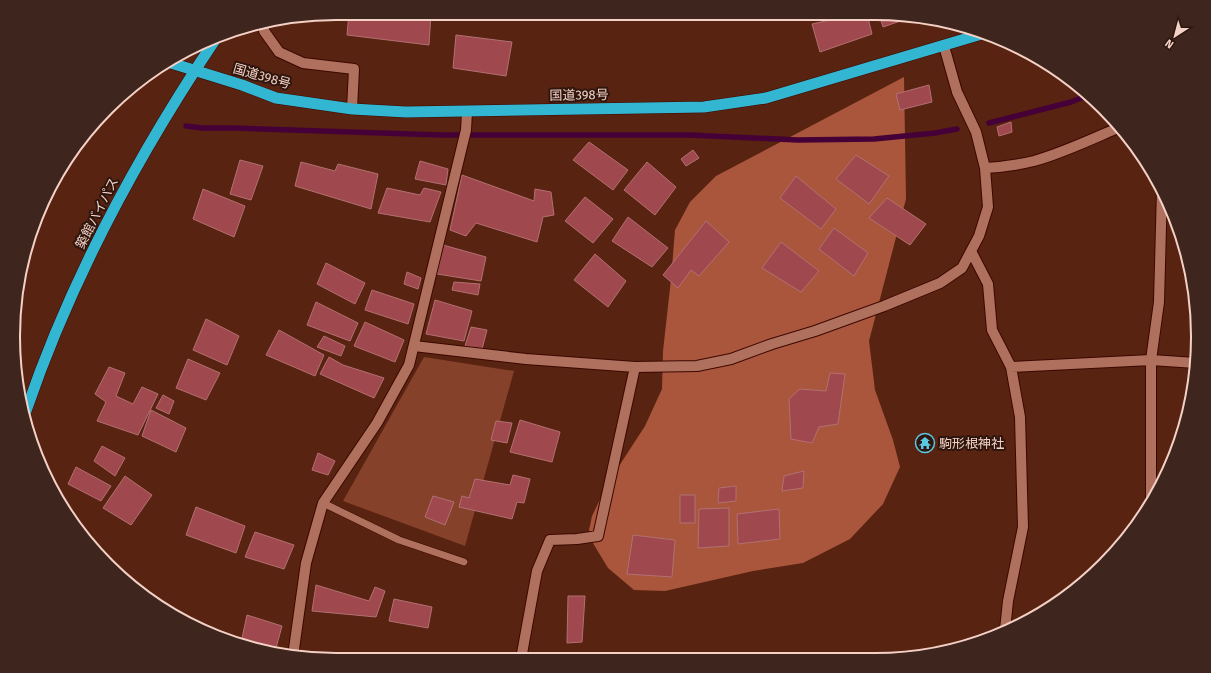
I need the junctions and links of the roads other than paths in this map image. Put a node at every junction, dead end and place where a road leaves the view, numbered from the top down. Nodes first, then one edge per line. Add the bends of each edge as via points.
1 (264, 29) edge
2 (974, 36) edge
3 (944, 46) junction
4 (210, 47) edge
5 (175, 64) edge
6 (194, 71) junction
7 (352, 109) junction
8 (467, 112) junction
9 (1114, 130) edge
10 (985, 168) junction
11 (1162, 204) edge
12 (971, 251) junction
13 (414, 346) junction
14 (1152, 360) junction
15 (1189, 363) edge
16 (1011, 367) junction
17 (635, 368) junction
18 (28, 406) edge
19 (1151, 491) edge
20 (323, 503) junction
21 (464, 562) dead end
22 (1006, 624) edge
23 (294, 650) edge
24 (522, 653) edge

1 - 7 street via 279,52 303,63 354,69
2 - 3 highway, 国道398号
3 - 8 highway, 国道398号 via 766,98 704,107
3 - 10 street via 957,92 976,132
4 - 6 highway, 築館バイパス
5 - 6 highway, 国道398号
6 - 7 highway, 国道398号 via 276,98
6 - 18 highway, 築館バイパス via 121,195 91,254 55,334
7 - 8 highway, 国道398号
8 - 13 street via 466,130
9 - 10 street via 1034,161
10 - 12 street via 988,207 979,236
11 - 14 street via 1159,302
12 - 16 street via 988,284 992,330
12 - 17 street via 962,268 940,283 815,331 731,359 697,366
13 - 17 street
13 - 20 street via 409,365 377,423
14 - 15 street
14 - 16 street
14 - 19 street
16 - 22 street via 1020,417 1023,527
17 - 24 street via 598,536 550,540 538,571
20 - 21 lane via 399,540
20 - 23 street via 306,563

